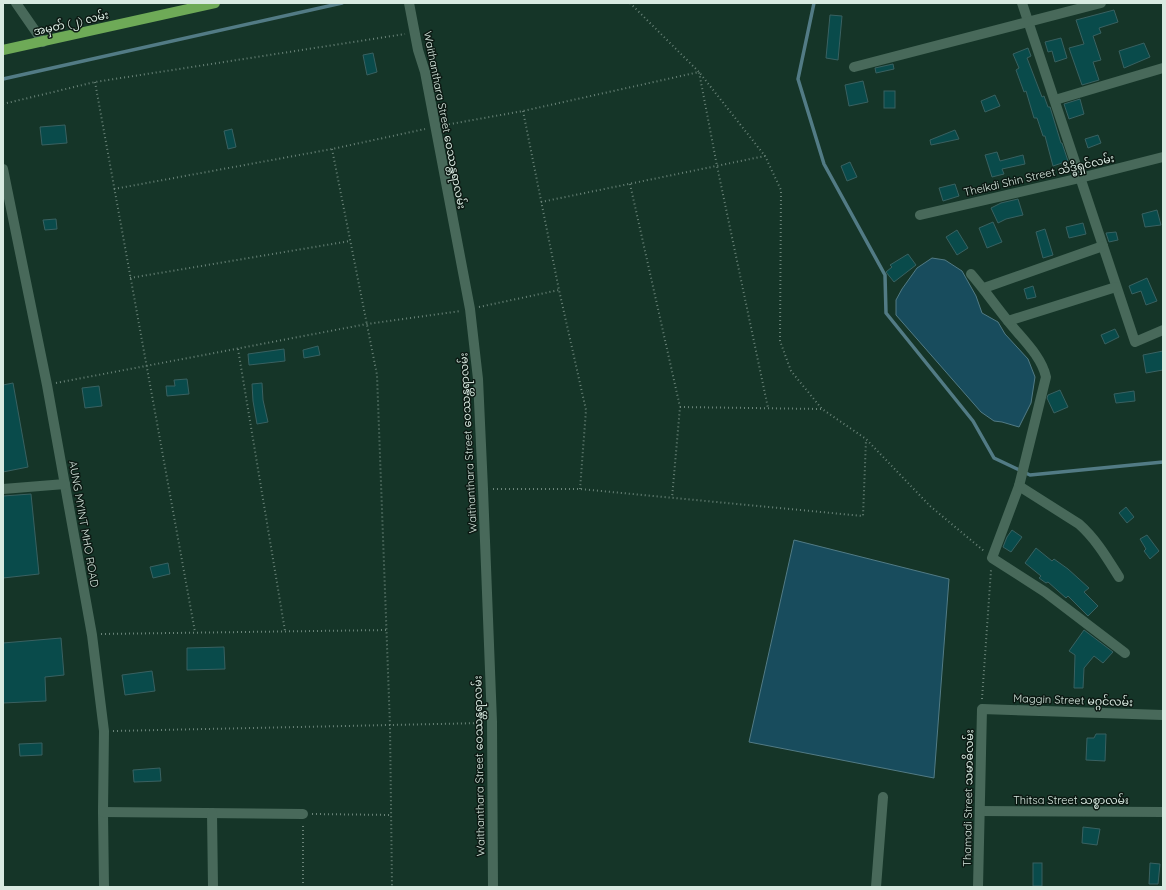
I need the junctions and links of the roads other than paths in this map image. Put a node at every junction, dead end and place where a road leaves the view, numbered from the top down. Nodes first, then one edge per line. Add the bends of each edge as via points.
1 (16, 3) edge
2 (210, 3) edge
3 (409, 3) edge
4 (1022, 3) edge
5 (1101, 3) edge
6 (1028, 21) junction
7 (42, 42) junction
8 (3, 50) edge
9 (854, 67) dead end
10 (1163, 68) edge
11 (1055, 100) junction
12 (1163, 156) edge
13 (3, 169) edge
14 (1080, 178) junction
15 (920, 215) dead end
16 (1103, 246) junction
17 (971, 274) dead end
18 (1116, 287) junction
19 (984, 288) junction
20 (1008, 321) junction
21 (1163, 330) edge
22 (65, 484) junction
23 (1019, 486) junction
24 (3, 489) edge
25 (1119, 577) dead end
26 (1125, 653) dead end
27 (982, 709) joint
28 (1163, 715) edge
29 (883, 797) dead end
30 (980, 811) junction
31 (103, 812) junction
32 (1163, 812) edge
33 (212, 813) junction
34 (303, 814) road end
35 (104, 887) edge
36 (213, 887) edge
37 (493, 887) edge
38 (876, 887) edge
39 (978, 887) edge

1 - 7 street
2 - 7 main road, အမှတ် (၂) လမ်း
3 - 37 street, Waithanthara Street ဝေဿန္တရာလမ်း via 425,72 470,309 478,379 492,722
4 - 6 street
5 - 6 street
6 - 9 street
6 - 11 street
7 - 8 main road, အမှတ် (၂) လမ်း
10 - 11 street
11 - 14 street
12 - 14 street, Theikdi Shin Street သိဒ္ဓိရှင်လမ်း
13 - 22 street, AUNG MYINT MHO ROAD
14 - 15 street, Theikdi Shin Street သိဒ္ဓိရှင်လမ်း
14 - 16 street
16 - 18 street
16 - 19 street
17 - 19 street
18 - 20 street
18 - 21 street via 1135,342
19 - 20 street
20 - 23 street via 1038,359 1046,377
22 - 24 street
22 - 31 street, AUNG MYINT MHO ROAD via 92,635 104,731
23 - 25 street via 1079,524 1096,540
23 - 26 street via 992,558 1045,592
27 - 28 street, Maggin Street မဂ္ဂင်လမ်း
27 - 30 street, Thamadi Street သမာဓိလမ်း
29 - 38 street
30 - 32 street, Thitsa Street သစ္စာလမ်း
30 - 39 street, Thamadi Street သမာဓိလမ်း
31 - 33 street
31 - 35 street, AUNG MYINT MHO ROAD
33 - 34 street
33 - 36 street

